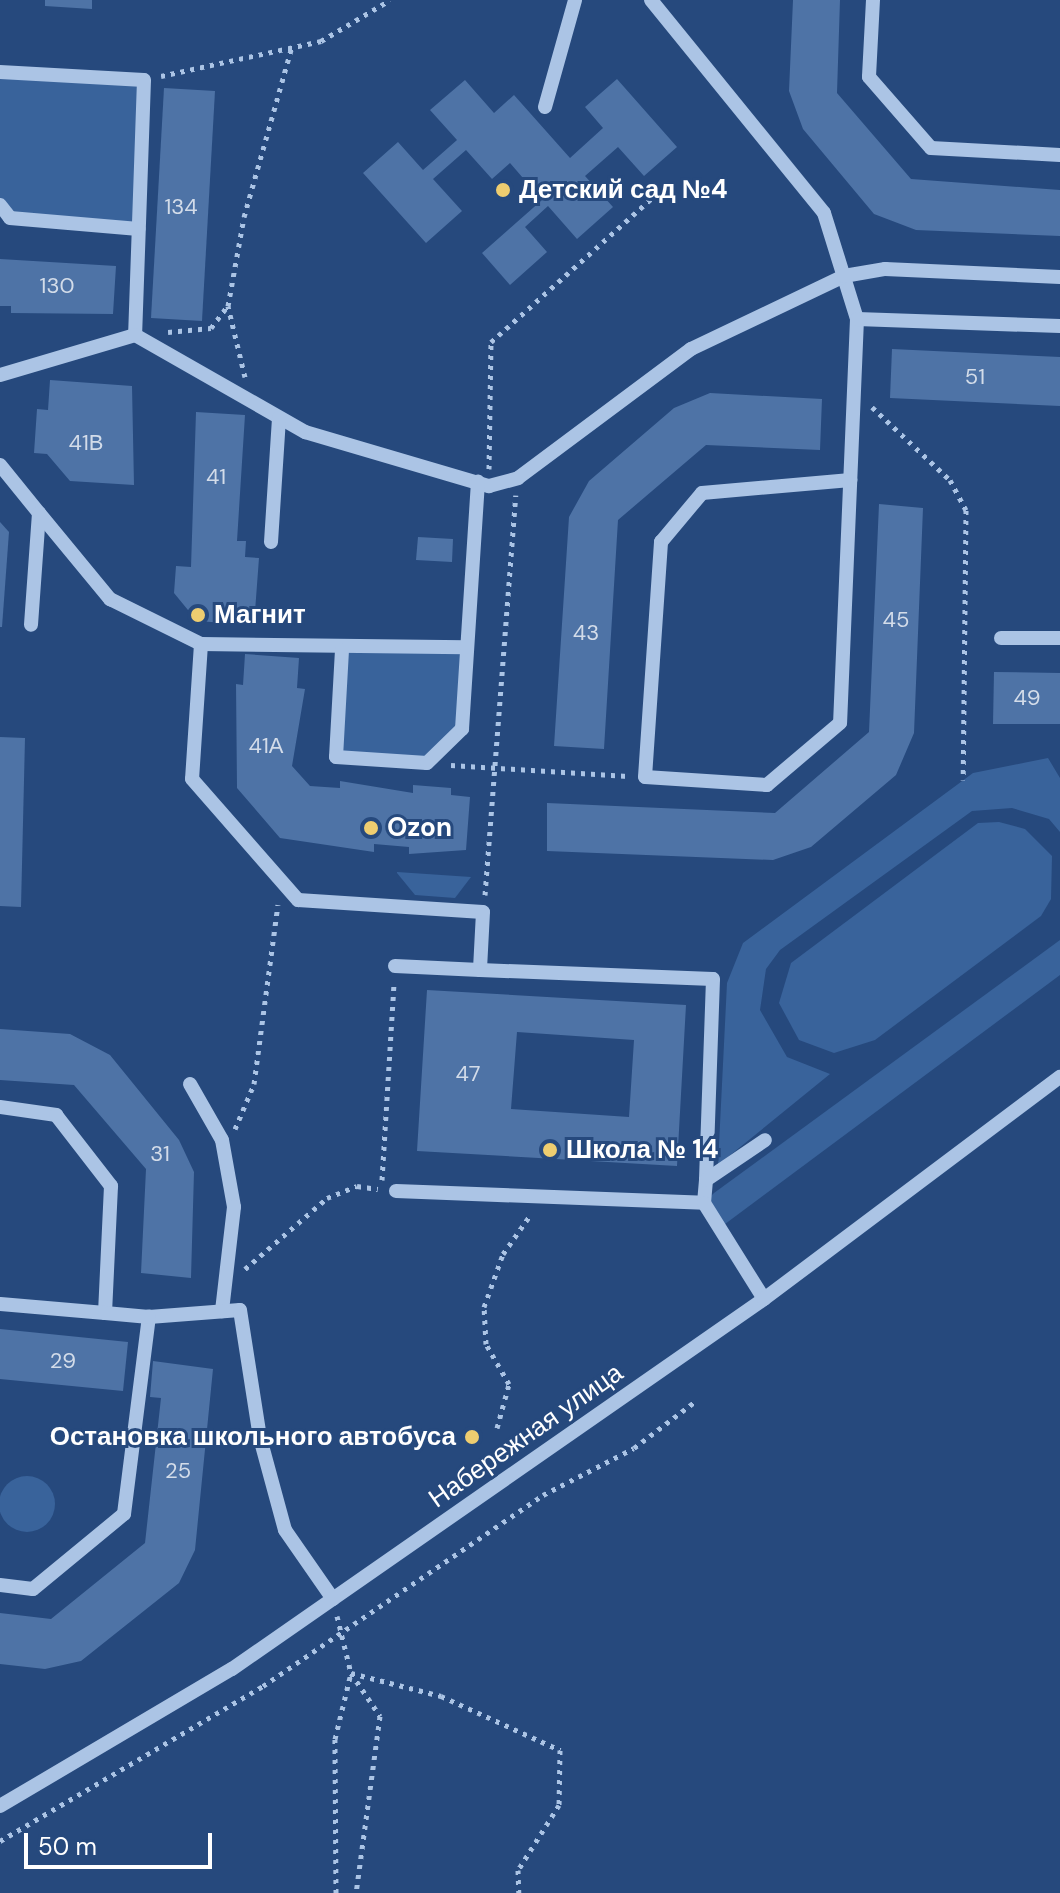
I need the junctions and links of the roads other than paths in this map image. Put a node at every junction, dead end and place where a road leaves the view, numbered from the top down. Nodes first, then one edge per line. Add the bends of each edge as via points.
1 (575, 0) edge
2 (651, 0) edge
3 (873, 0) edge
4 (0, 72) edge
5 (545, 107) dead end
6 (1060, 155) edge
7 (0, 205) edge
8 (139, 229) junction
9 (844, 276) junction
10 (1060, 277) edge
11 (857, 319) junction
12 (1060, 326) edge
13 (135, 335) junction
14 (0, 375) edge
15 (279, 418) junction
16 (0, 465) edge
17 (850, 480) junction
18 (483, 484) junction
19 (39, 513) junction
20 (271, 542) dead end
21 (31, 625) dead end
22 (1001, 638) dead end
23 (1060, 638) edge
24 (201, 644) junction
25 (465, 647) junction
26 (342, 650) junction
27 (395, 966) road end
28 (480, 970) junction
29 (1060, 1077) edge
30 (190, 1084) dead end
31 (0, 1107) edge
32 (765, 1140) dead end
33 (706, 1180) junction
34 (388, 1190) road end
35 (704, 1203) junction
36 (764, 1299) junction
37 (0, 1304) edge
38 (222, 1311) junction
39 (105, 1313) junction
40 (149, 1317) junction
41 (0, 1585) edge
42 (333, 1599) junction
43 (0, 1806) edge

1 - 5 street
2 - 9 street via 824,213
3 - 6 street via 869,77 931,148
4 - 8 street via 144,80
7 - 8 street via 10,218
8 - 13 street
9 - 10 street via 885,269
9 - 11 street
9 - 18 street via 691,349 518,478
11 - 12 street
11 - 17 street
13 - 14 street
13 - 15 street
15 - 18 street via 305,432
15 - 20 street
16 - 19 street
17 - 17 street via 840,723 767,785 645,777 661,542 702,493
18 - 25 street
19 - 21 street
19 - 24 street via 110,599
22 - 23 street
24 - 26 street
24 - 28 street via 192,779 298,900 483,912
25 - 26 street
25 - 26 street via 462,729 427,763 336,757
27 - 28 street
28 - 33 street via 713,979
29 - 36 street, Набережная улица
30 - 38 street via 222,1140 234,1207
31 - 39 street via 56,1115 111,1186
32 - 33 street
33 - 35 street
34 - 35 street
35 - 36 street
36 - 42 street, Набережная улица
37 - 39 street
38 - 40 street
38 - 42 street via 240,1310 260,1438 285,1530
39 - 40 street
40 - 41 street via 124,1514 33,1589
42 - 43 street, Набережная улица via 232,1669

